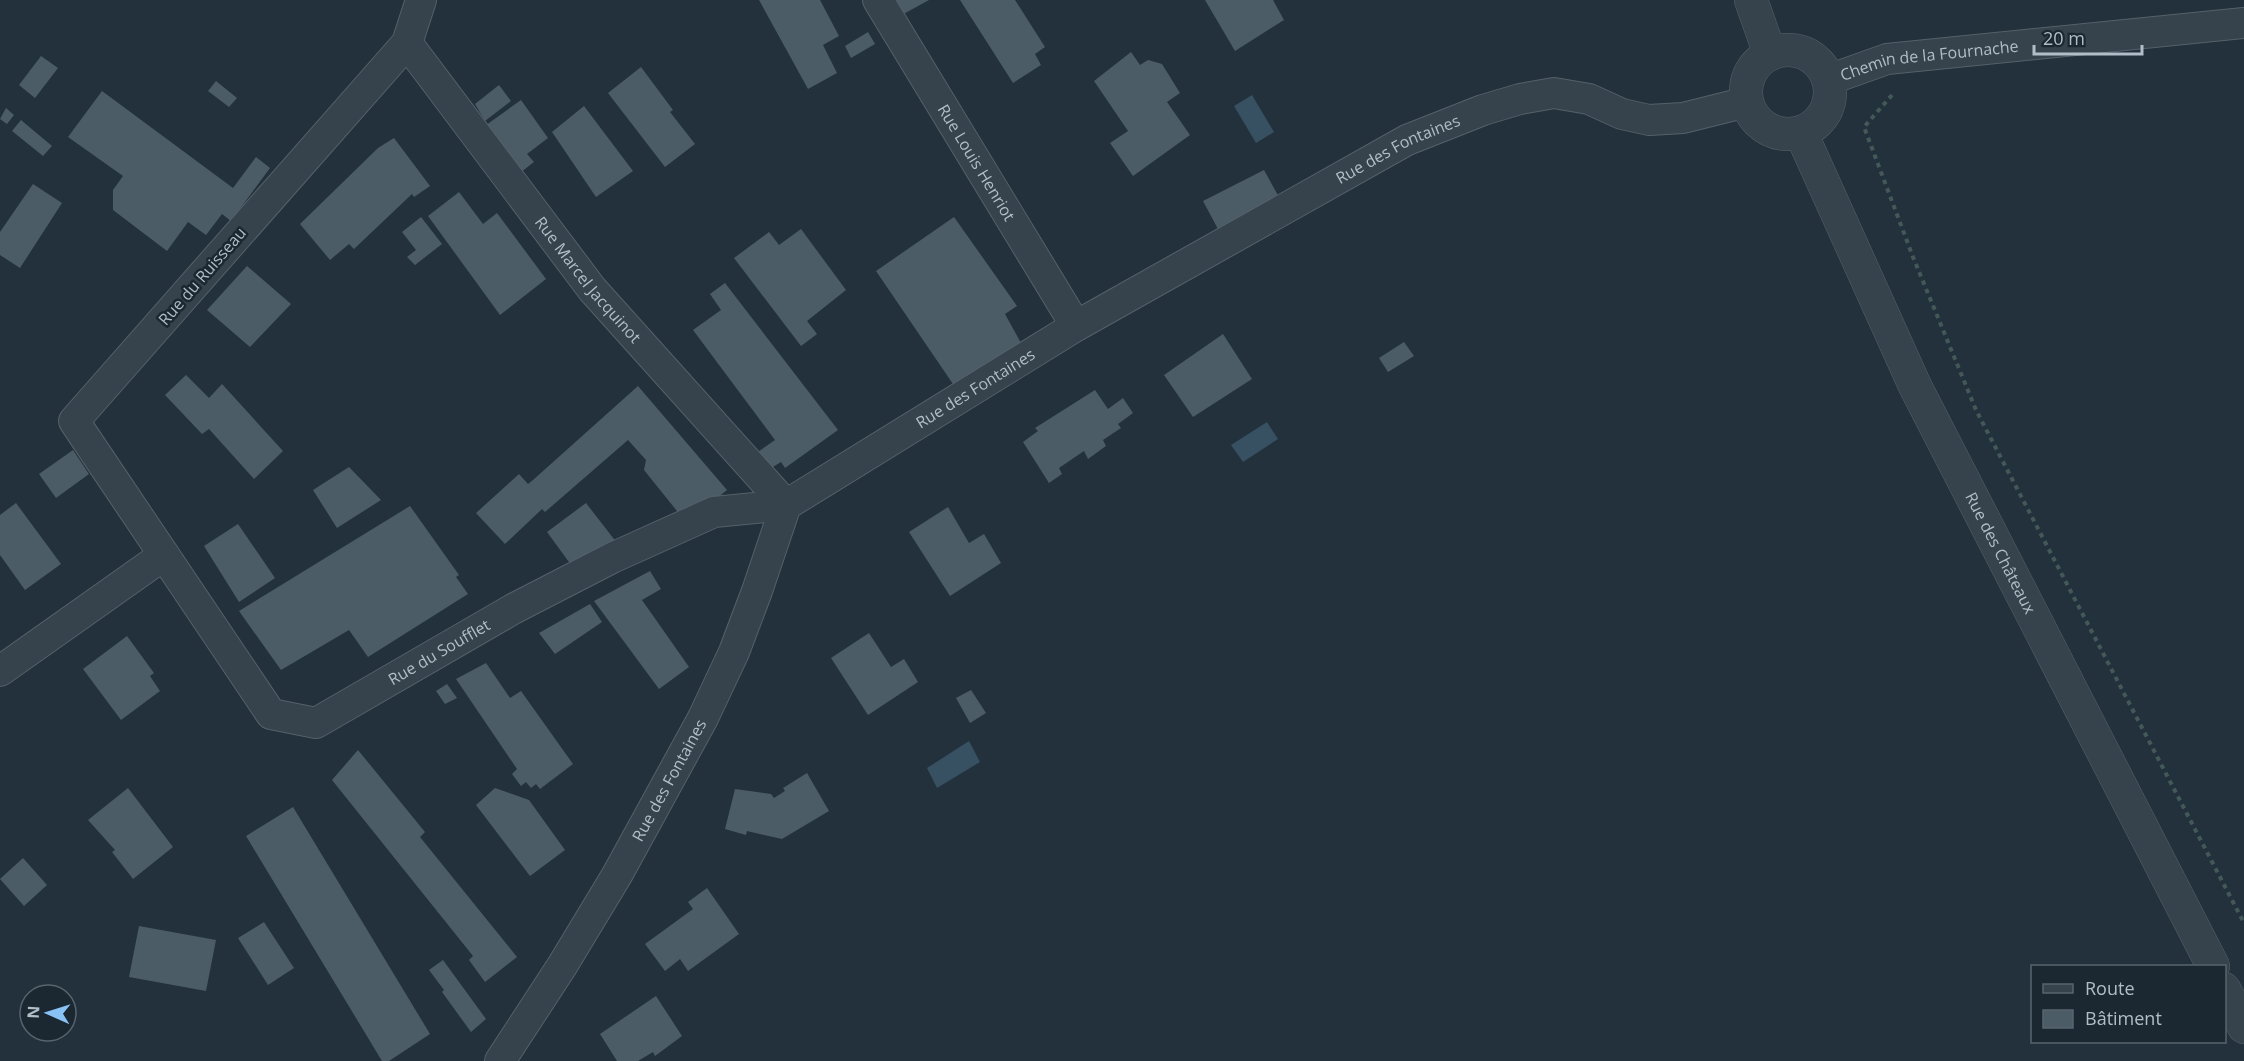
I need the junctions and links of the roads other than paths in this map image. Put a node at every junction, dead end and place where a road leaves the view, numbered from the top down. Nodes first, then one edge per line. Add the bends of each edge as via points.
1 (421, 0) edge
2 (878, 0) edge
3 (1751, 0) edge
4 (2244, 23) edge
5 (406, 43) junction
6 (1770, 54) junction
7 (1828, 80) junction
8 (1746, 102) junction
9 (1801, 132) junction
10 (1076, 326) junction
11 (786, 505) junction
12 (164, 555) junction
13 (0, 671) edge
14 (2212, 965) edge
15 (2226, 993) edge
16 (2244, 1027) edge
17 (500, 1061) edge

1 - 5 street, Rue du Ruisseau
2 - 10 street, Rue Louis Henriot
3 - 6 street
4 - 7 street, Chemin de la Fournache via 1887,59
5 - 11 street, Rue Marcel Jacquinot via 592,289
5 - 12 street, Rue du Ruisseau via 74,421
6 - 7 street via 1798,51 1816,62
6 - 8 street via 1750,74
7 - 9 street via 1828,106 1813,127
8 - 9 street via 1761,126 1787,135
8 - 10 street, Rue des Fontaines via 1683,118 1649,120 1622,114 1589,99 1554,93 1483,110 1407,140
9 - 14 street, Rue des Châteaux via 1915,386
10 - 11 street, Rue des Fontaines
11 - 12 street, Rue du Soufflet via 714,512 612,558 513,609 316,723 270,714
11 - 17 street, Rue des Fontaines via 734,652 703,718 617,875
12 - 13 street
15 - 16 street

